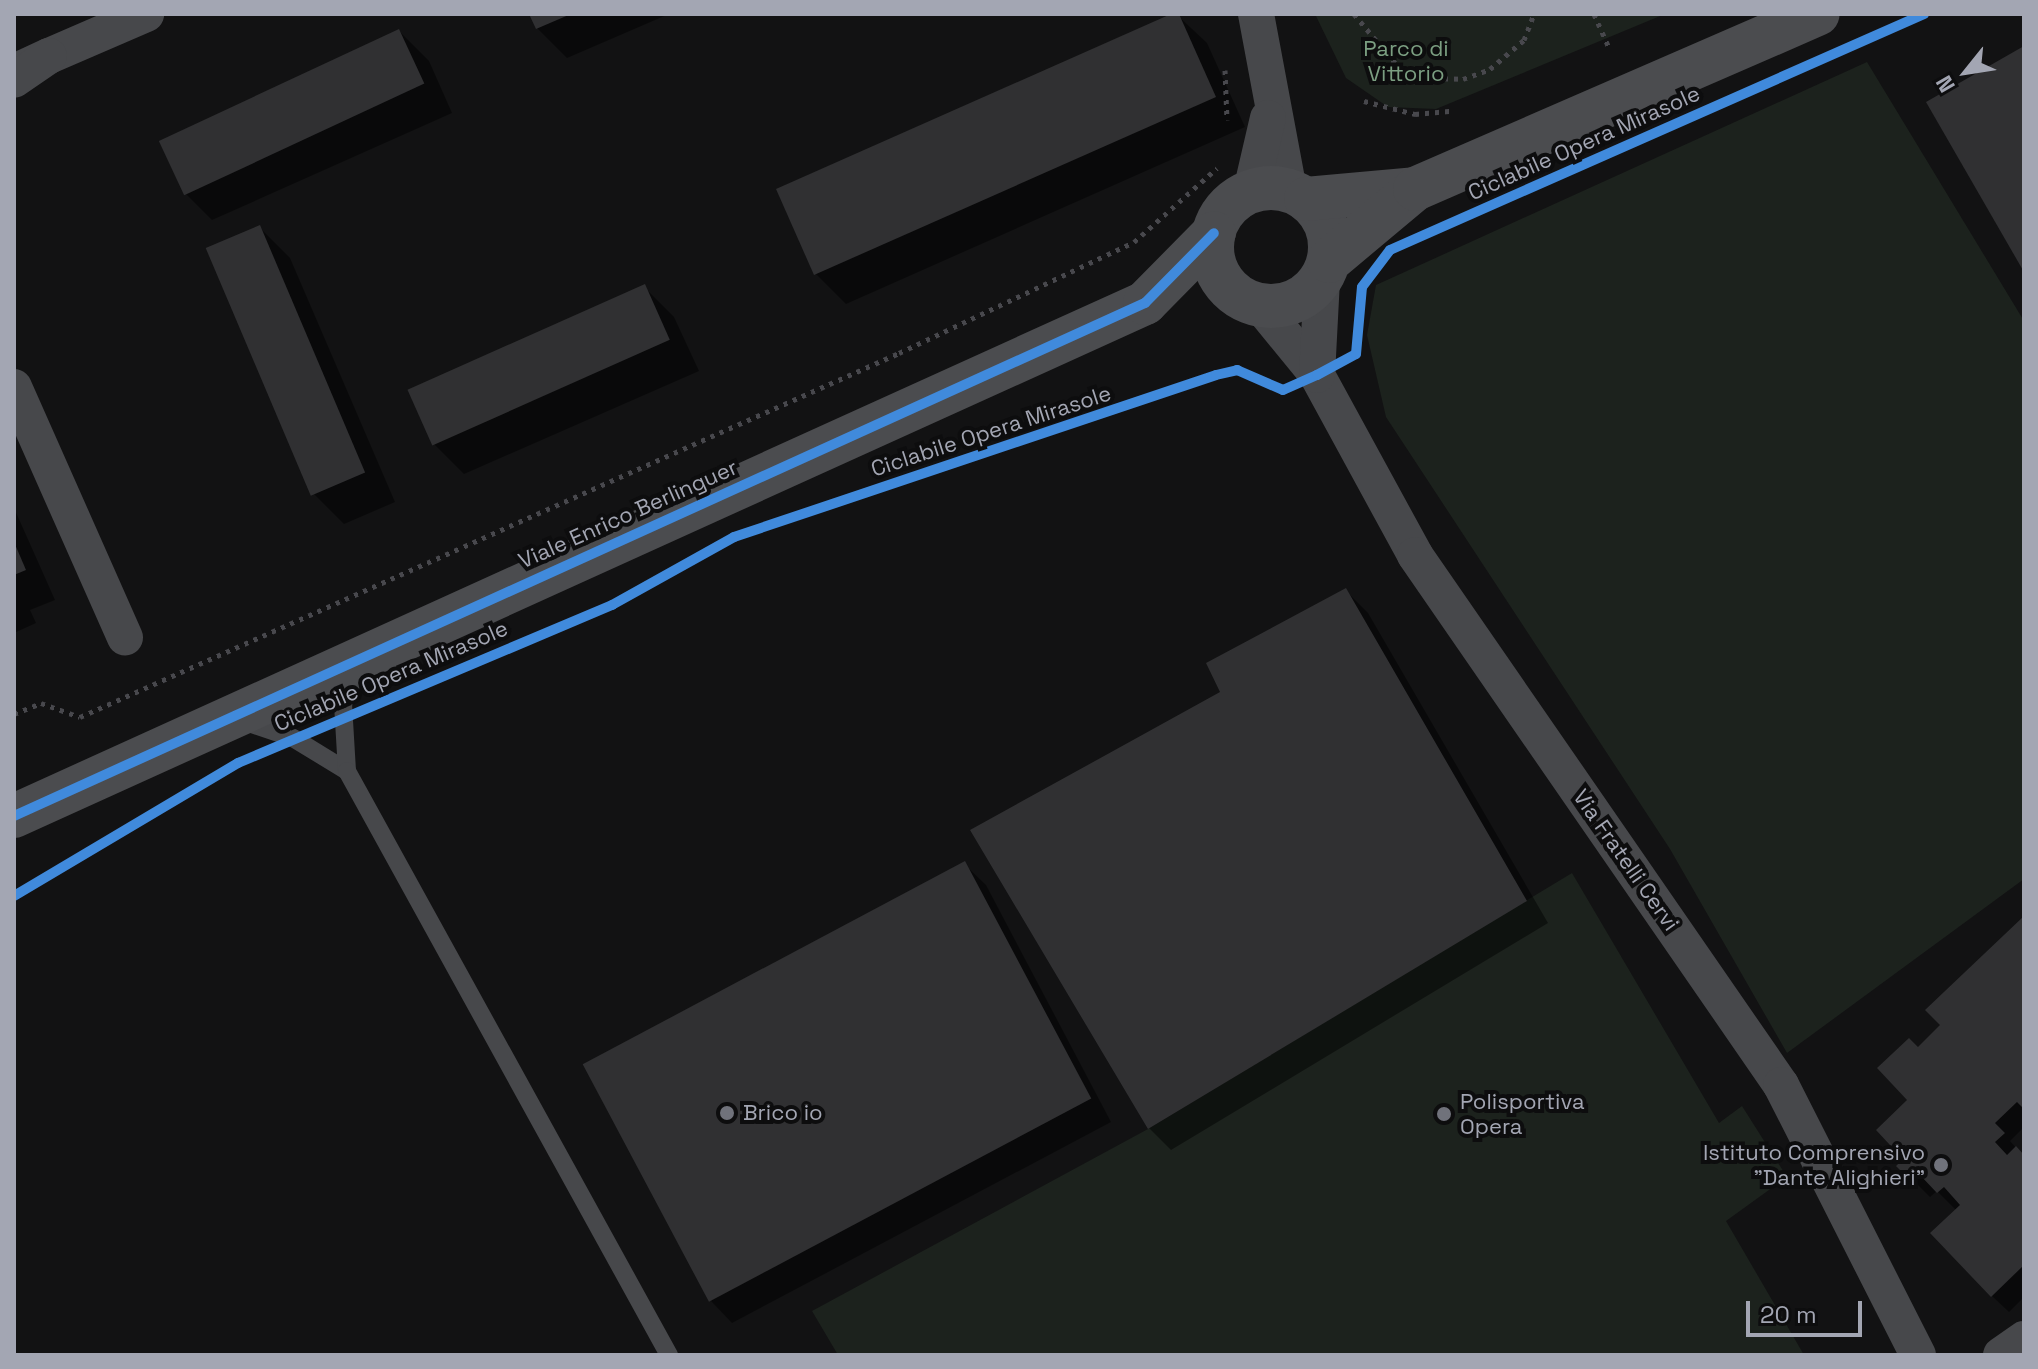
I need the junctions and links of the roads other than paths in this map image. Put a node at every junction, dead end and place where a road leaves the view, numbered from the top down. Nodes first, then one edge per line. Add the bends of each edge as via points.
1 (146, 14) edge
2 (1256, 14) edge
3 (1818, 14) edge
4 (49, 56) junction
5 (14, 72) edge
6 (14, 80) edge
7 (1415, 189) junction
8 (1282, 194) junction
9 (1214, 233) junction
10 (1326, 269) junction
11 (1252, 302) junction
12 (1145, 303) junction
13 (1317, 375) junction
14 (14, 387) edge
15 (125, 637) dead end
16 (366, 654) junction
17 (225, 718) junction
18 (347, 771) junction
19 (22, 808) edge
20 (2024, 1339) edge
21 (669, 1355) edge
22 (1918, 1355) edge
23 (2001, 1355) edge

1 - 4 street
2 - 8 street
3 - 7 street
4 - 5 street
4 - 6 street
7 - 8 street
7 - 10 street
8 - 9 street via 1228,208
8 - 10 street via 1327,227
9 - 11 street via 1221,278
9 - 12 street, Viale Enrico Berlinguer
10 - 11 street via 1296,301
10 - 13 street
11 - 12 street, Viale Enrico Berlinguer
11 - 13 street, Via Fratelli Cervi
12 - 16 street, Viale Enrico Berlinguer
13 - 22 street, Via Fratelli Cervi via 1415,555 1781,1085
14 - 15 street
16 - 17 street, Viale Enrico Berlinguer
16 - 18 lane via 343,704
17 - 18 lane via 293,738
17 - 19 street, Viale Enrico Berlinguer
18 - 21 lane
20 - 23 street

